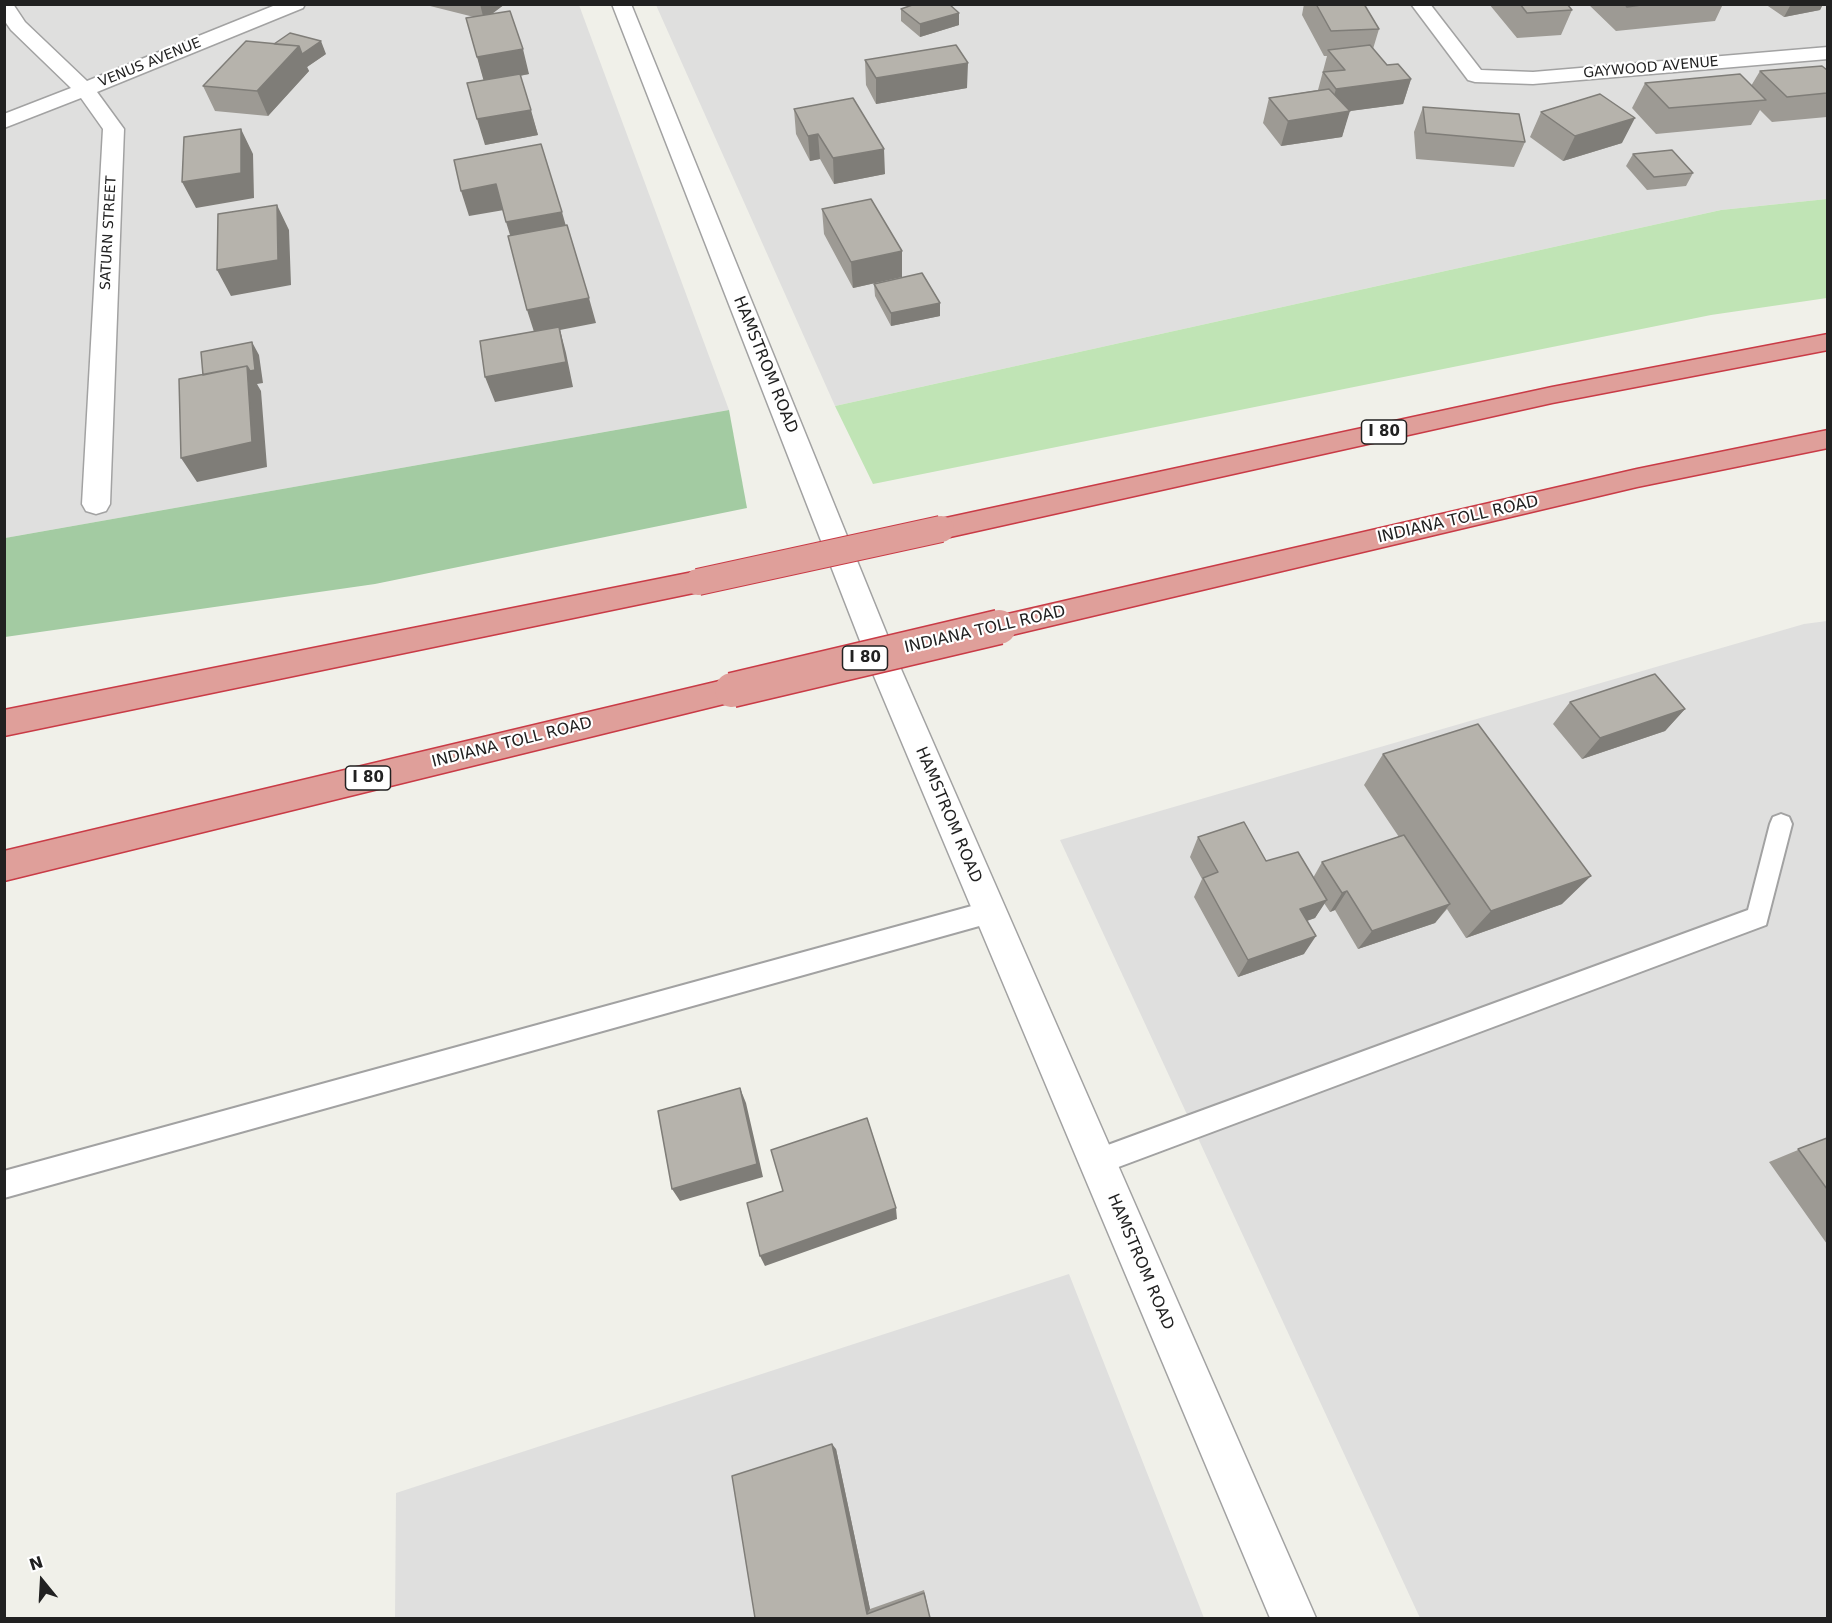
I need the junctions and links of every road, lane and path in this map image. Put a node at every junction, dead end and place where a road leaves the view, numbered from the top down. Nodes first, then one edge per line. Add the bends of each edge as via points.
1 (296, 4) edge
2 (621, 4) edge
3 (1420, 4) edge
4 (4, 5) edge
5 (1827, 53) edge
6 (84, 89) junction
7 (4, 122) edge
8 (1827, 342) edge
9 (1827, 439) edge
10 (96, 504) dead end
11 (4, 723) edge
12 (1781, 824) dead end
13 (4, 866) edge
14 (990, 912) junction
15 (1097, 1162) junction
16 (4, 1185) edge
17 (1293, 1618) edge

1 - 6 street, VENUS AVENUE
2 - 14 street, HAMSTROM ROAD via 886,669
3 - 5 street, GAYWOOD AVENUE via 1475,76 1533,78
4 - 6 street, SATURN STREET via 18,26
6 - 7 street, VENUS AVENUE
6 - 10 street, SATURN STREET via 114,129
8 - 11 highway, I 80, bridge via 1552,395 698,582
9 - 13 highway, INDIANA TOLL ROAD / I 80, bridge via 1637,478 999,627
12 - 15 lane via 1758,917
14 - 15 street, HAMSTROM ROAD
14 - 16 lane
15 - 17 street, HAMSTROM ROAD

